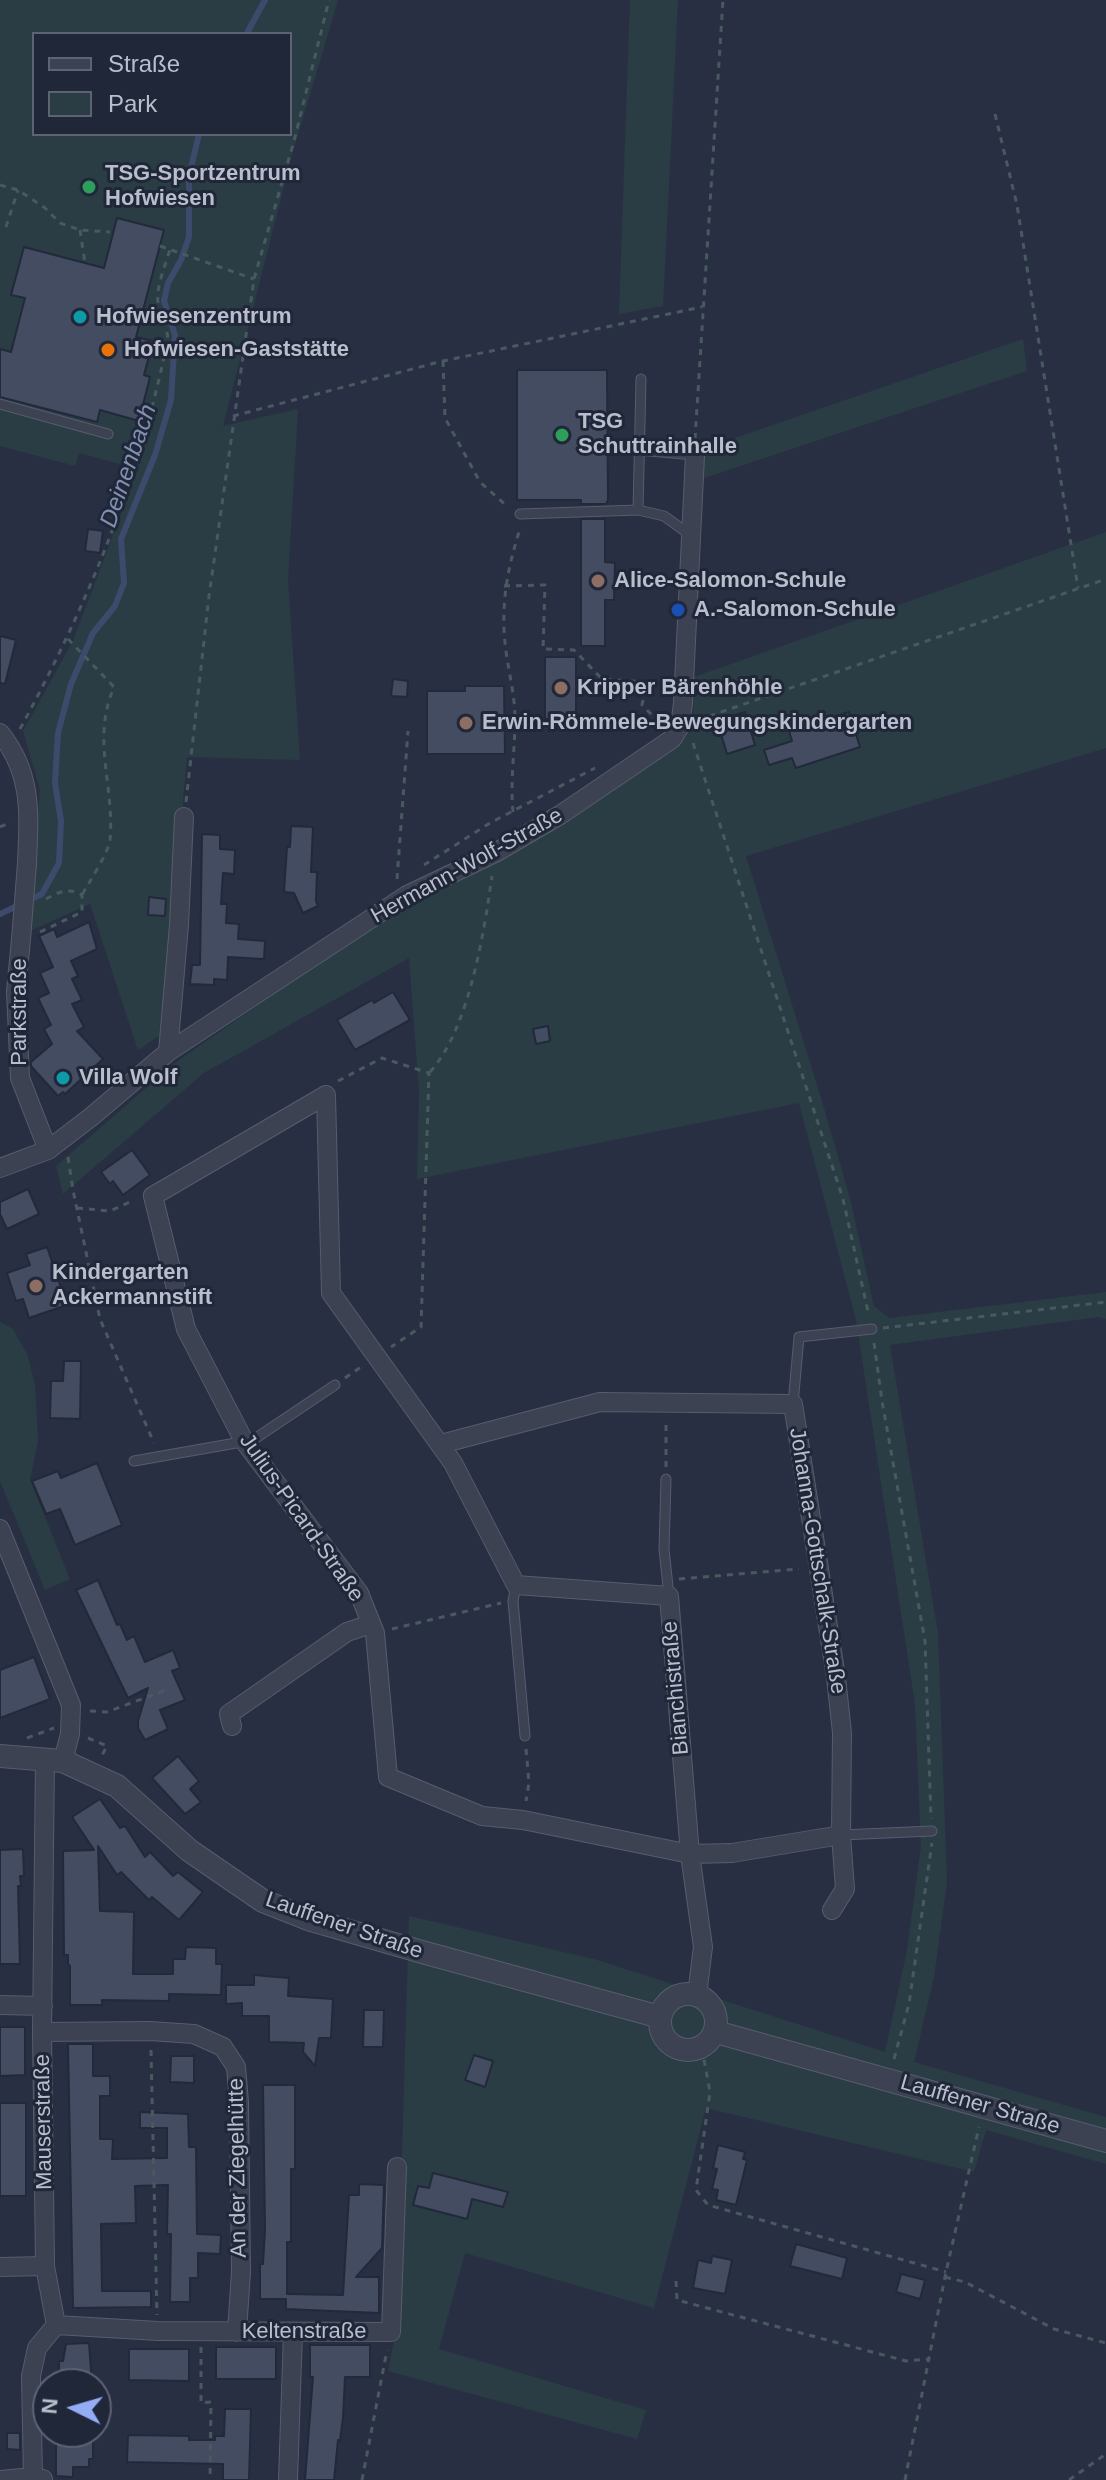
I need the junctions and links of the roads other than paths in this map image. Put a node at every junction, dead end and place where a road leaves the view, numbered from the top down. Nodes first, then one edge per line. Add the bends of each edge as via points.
1 (641, 379) dead end
2 (0, 404) edge
3 (108, 434) dead end
4 (638, 450) junction
5 (695, 455) joint
6 (638, 510) junction
7 (520, 514) road end
8 (689, 534) junction
9 (5, 739) edge
10 (184, 817) road end
11 (168, 1052) junction
12 (48, 1150) junction
13 (0, 1168) edge
14 (872, 1329) road end
15 (335, 1385) road end
16 (793, 1404) junction
17 (244, 1441) junction
18 (441, 1444) junction
19 (134, 1461) dead end
20 (666, 1479) road end
21 (0, 1529) edge
22 (668, 1588) junction
23 (514, 1593) junction
24 (373, 1629) junction
25 (232, 1726) dead end
26 (525, 1736) road end
27 (0, 1756) edge
28 (54, 1759) junction
29 (932, 1831) road end
30 (841, 1835) junction
31 (690, 1854) junction
32 (832, 1910) dead end
33 (697, 1995) junction
34 (0, 2005) edge
35 (43, 2006) junction
36 (660, 2017) junction
37 (42, 2032) junction
38 (709, 2040) junction
39 (1106, 2141) edge
40 (397, 2168) dead end
41 (45, 2266) junction
42 (0, 2267) edge
43 (56, 2325) junction
44 (237, 2332) junction
45 (293, 2332) junction
46 (39, 2479) edge
47 (0, 2480) edge
48 (288, 2480) edge

1 - 4 lane
2 - 3 lane
4 - 5 lane
4 - 6 lane
5 - 8 street
6 - 7 lane
6 - 8 lane via 664,516
8 - 11 street, Hermann-Wolf-Straße via 672,739 560,815 407,895
9 - 12 street, Parkstraße, bridge via 29,795 16,992 20,1078
10 - 11 street
11 - 12 street, Hermann-Wolf-Straße
12 - 13 street, Hermann-Wolf-Straße
14 - 16 lane via 799,1337
15 - 17 lane
16 - 18 street, Johanna-Gottschalk-Straße via 600,1402
16 - 30 street, Johanna-Gottschalk-Straße via 836,1677 842,1733
17 - 18 street, Julius-Picard-Straße via 186,1329 153,1196 326,1095 331,1293
17 - 19 lane
17 - 24 street, Julius-Picard-Straße via 359,1593
18 - 23 street
20 - 22 lane
21 - 28 street via 71,1710 70,1734
22 - 23 street, Bianchistraße
22 - 31 street, Bianchistraße
23 - 26 lane
24 - 25 street, Julius-Picard-Straße via 347,1632 229,1714
24 - 31 street, Julius-Picard-Straße via 388,1777 482,1816
27 - 28 street
28 - 35 street, Mauserstraße
28 - 36 street, Lauffener Straße via 117,1786 190,1851 263,1901 311,1920
29 - 30 lane
30 - 31 street via 732,1853
30 - 32 street, Johanna-Gottschalk-Straße via 845,1889
31 - 33 street, Bianchistraße via 703,1947
33 - 36 street via 674,1998
33 - 38 street via 714,2009 717,2020
34 - 35 street
35 - 37 street, Mauserstraße
36 - 38 street, Lauffener Straße via 671,2046 692,2051
37 - 41 street, Mauserstraße
37 - 44 street, An der Ziegelhütte via 194,2034 223,2047 236,2067 239,2102
38 - 39 street, Lauffener Straße via 889,2079
40 - 45 street, Keltenstraße via 391,2332
41 - 42 street
41 - 43 street, Mauserstraße
43 - 44 street, Keltenstraße
43 - 46 street via 37,2348 31,2376
44 - 45 street, Keltenstraße
45 - 48 street
46 - 47 street

